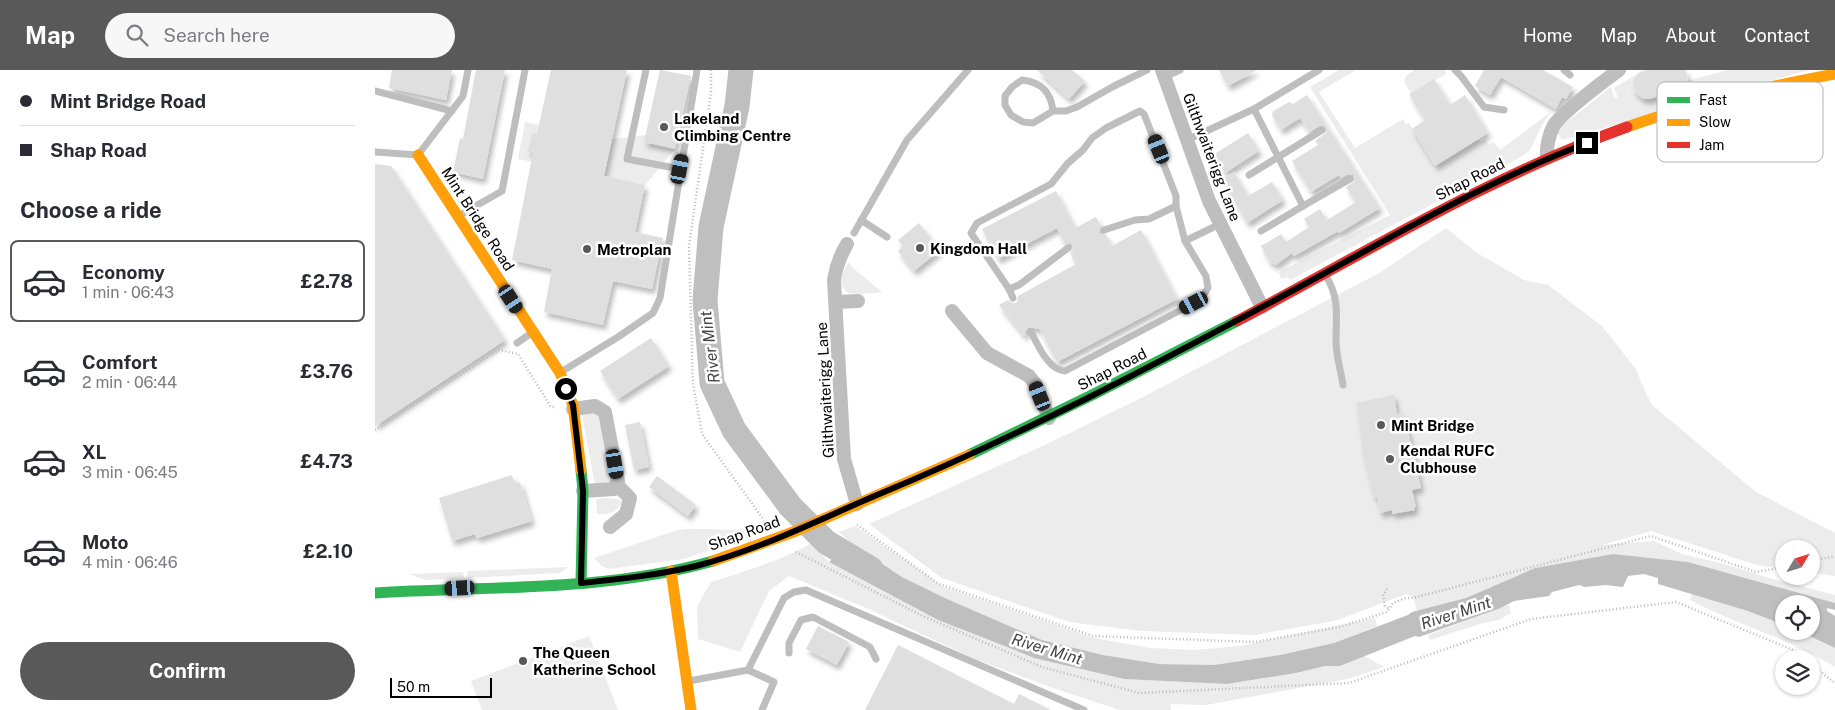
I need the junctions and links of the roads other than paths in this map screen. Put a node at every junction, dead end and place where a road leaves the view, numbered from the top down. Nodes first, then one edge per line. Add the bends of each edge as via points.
1 (468, 70) edge
2 (525, 70) edge
3 (646, 70) edge
4 (697, 70) edge
5 (968, 70) edge
6 (1147, 70) edge
7 (1180, 70) edge
8 (1319, 70) edge
9 (1455, 70) edge
10 (1619, 70) edge
11 (1163, 73) edge
12 (1835, 74) edge
13 (1794, 82) edge
14 (375, 91) edge
15 (1254, 109) junction
16 (1504, 110) dead end
17 (452, 111) junction
18 (1053, 111) junction
19 (1657, 118) edge
20 (1322, 130) dead end
21 (1187, 140) junction
22 (375, 152) edge
23 (418, 154) junction
24 (1278, 158) junction
25 (1547, 158) junction
26 (680, 169) junction
27 (1249, 175) dead end
28 (1350, 179) dead end
29 (1176, 206) junction
30 (1303, 206) junction
31 (458, 216) junction
32 (861, 220) junction
33 (1220, 224) junction
34 (1104, 230) dead end
35 (1261, 231) dead end
36 (887, 237) dead end
37 (851, 238) joint
38 (1185, 241) junction
39 (1068, 248) dead end
40 (1325, 273) junction
41 (1009, 290) junction
42 (1013, 298) dead end
43 (858, 301) dead end
44 (836, 302) junction
45 (1262, 307) junction
46 (952, 311) dead end
47 (533, 332) junction
48 (1031, 332) dead end
49 (517, 343) dead end
50 (560, 373) junction
51 (1343, 385) dead end
52 (573, 407) junction
53 (1049, 418) junction
54 (616, 484) junction
55 (583, 491) junction
56 (857, 504) junction
57 (610, 527) dead end
58 (671, 571) junction
59 (581, 583) junction
60 (375, 593) edge
61 (789, 653) dead end
62 (876, 659) dead end
63 (748, 670) junction
64 (686, 681) junction
65 (691, 710) edge
66 (762, 710) edge
67 (1084, 710) edge

1 - 17 lane via 463,96
2 - 31 lane via 502,191
3 - 26 lane via 627,159
4 - 26 lane
5 - 32 lane, Gilthwaiterigg Lane via 907,140
6 - 18 lane via 1073,109
7 - 11 lane
8 - 15 lane
9 - 16 lane via 1484,107
10 - 25 street via 1554,126
11 - 21 street, Gilthwaiterigg Lane
12 - 13 main road, Shap Road
14 - 17 lane
15 - 21 lane
15 - 24 lane
17 - 23 lane
18 - 18 lane via 1047,91 1032,81 1022,80 1005,96 1005,105 1011,115 1023,122 1033,123
19 - 25 main road, Shap Road
20 - 24 lane
21 - 33 street, Gilthwaiterigg Lane
22 - 23 lane
23 - 31 main road, Mint Bridge Road
24 - 27 lane
24 - 30 lane
25 - 40 main road, Shap Road
26 - 50 lane via 660,298 653,313
28 - 30 lane
29 - 34 lane via 1149,219
29 - 38 lane
29 - 41 lane via 1176,196 1144,114 1135,112 1092,138 1051,184 977,223 971,233
30 - 35 lane
31 - 47 main road, Mint Bridge Road
32 - 36 lane
32 - 37 lane, Gilthwaiterigg Lane
33 - 38 lane
33 - 45 street, Gilthwaiterigg Lane
37 - 44 street, Gilthwaiterigg Lane via 836,267
38 - 48 lane via 1206,276 1208,288 1194,303 1065,370 1052,366
39 - 41 lane
40 - 45 main road, Shap Road
40 - 51 lane via 1337,304 1336,343
41 - 42 lane
43 - 44 street, Gilthwaiterigg Lane
44 - 56 street, Gilthwaiterigg Lane via 844,459
45 - 53 main road, Shap Road
46 - 53 street via 987,353 1029,376
47 - 49 lane
47 - 50 main road, Mint Bridge Road
50 - 52 main road, Mint Bridge Road
52 - 54 street via 595,406 605,412
52 - 55 main road, Mint Bridge Road
53 - 56 main road, Shap Road
54 - 55 street via 614,489
54 - 57 street via 630,498 626,514
55 - 59 main road, Mint Bridge Road
56 - 58 main road, Shap Road via 732,555
58 - 59 main road, Shap Road
58 - 64 main road
59 - 60 main road, Shap Road
61 - 62 lane via 789,643 801,620 813,617 870,647
63 - 64 lane
63 - 66 lane via 774,682
63 - 67 lane via 784,598 805,590
64 - 65 main road

